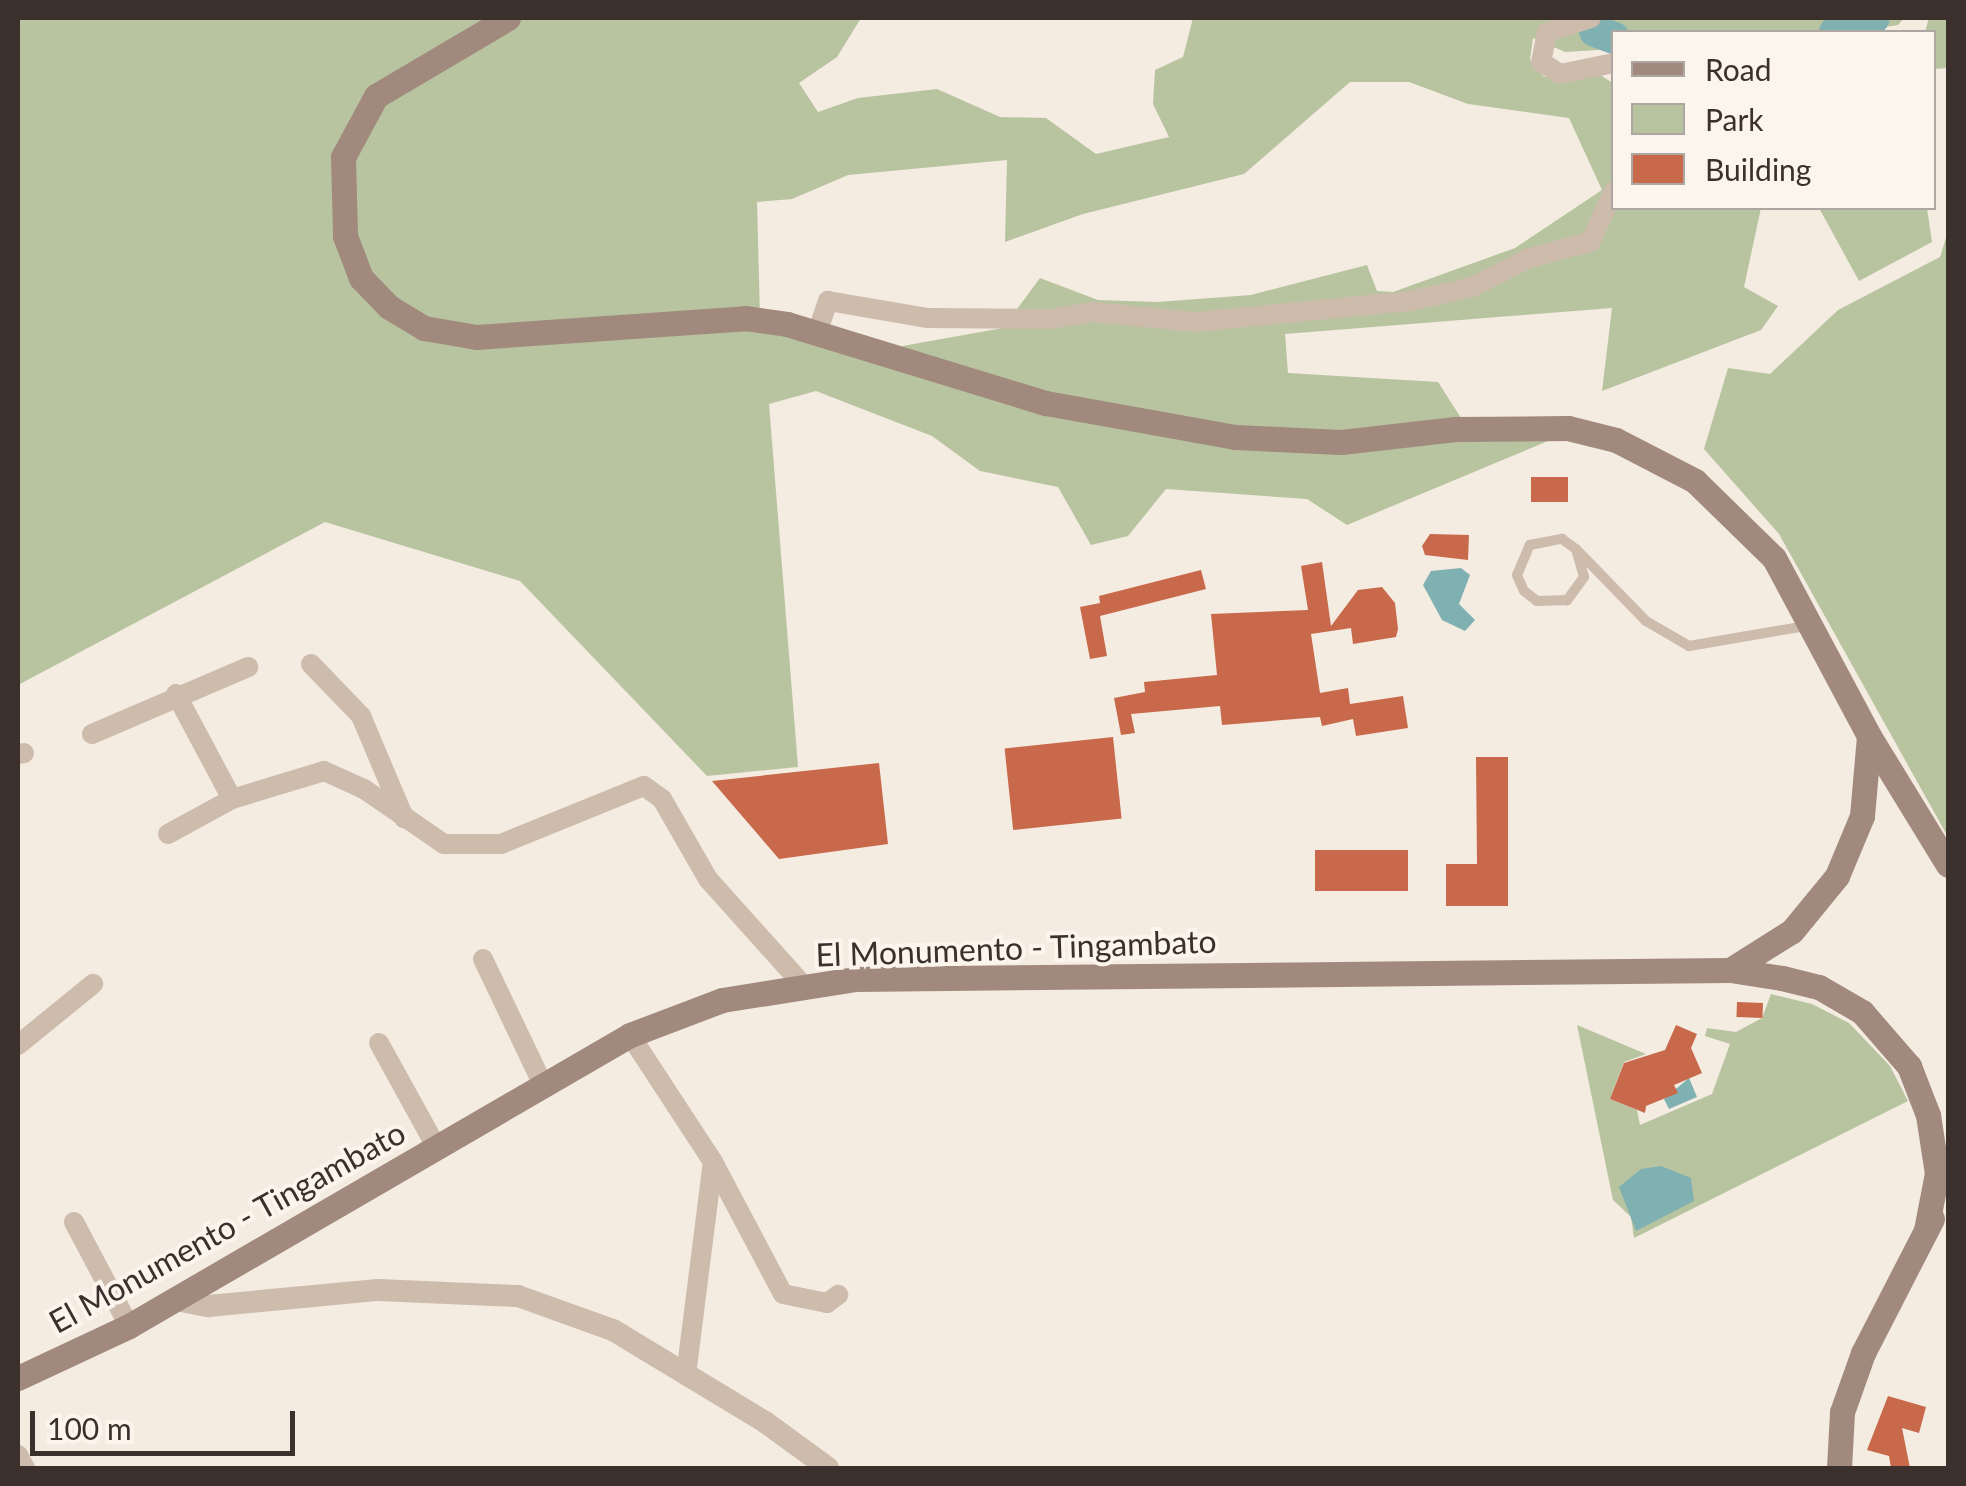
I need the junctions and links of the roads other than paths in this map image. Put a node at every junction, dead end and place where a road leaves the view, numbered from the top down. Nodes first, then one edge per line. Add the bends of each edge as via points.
1 (508, 18) edge
2 (1591, 18) edge
3 (1611, 64) edge
4 (1611, 197) edge
5 (817, 332) junction
6 (1576, 549) junction
7 (1814, 625) junction
8 (311, 664) dead end
9 (248, 667) dead end
10 (176, 694) junction
11 (92, 734) dead end
12 (1869, 736) junction
13 (232, 799) junction
14 (406, 823) junction
15 (168, 834) dead end
16 (1948, 865) edge
17 (483, 959) dead end
18 (1730, 970) junction
19 (93, 984) dead end
20 (805, 987) junction
21 (630, 1035) junction
22 (379, 1043) dead end
23 (18, 1045) edge
24 (544, 1085) junction
25 (436, 1148) junction
26 (713, 1162) junction
27 (1948, 1191) edge
28 (74, 1222) dead end
29 (1926, 1230) junction
30 (838, 1295) dead end
31 (176, 1300) junction
32 (129, 1326) junction
33 (686, 1375) junction
34 (18, 1378) edge
35 (18, 1455) edge
36 (24, 1468) edge
37 (828, 1468) edge
38 (1839, 1468) edge

1 - 5 main road via 411,71 376,96 358,120 342,174 345,236 361,278 388,307 424,328 476,337 682,318 745,318
2 - 3 street via 1547,32 1541,62 1560,74
4 - 5 street via 1590,242 1529,258 1472,288 1410,301 1196,322 1092,312 1051,319 927,318 828,301
5 - 7 main road via 1046,403 1235,437 1342,442 1455,429 1568,428 1616,440 1683,473 1741,519 1789,579
6 - 6 lane via 1545,538 1530,545 1518,575 1524,591 1537,602 1568,600 1584,576
6 - 7 lane via 1646,621 1690,646
7 - 12 main road
8 - 14 street via 361,716
9 - 10 street
10 - 11 street
10 - 13 street
12 - 16 main road
12 - 18 main road via 1862,816 1837,876 1792,931
13 - 14 street via 324,772 364,789
13 - 15 street
14 - 20 street via 444,844 501,844 644,786 662,798 708,879
17 - 24 street
18 - 20 main road, El Monumento - Tingambato via 1088,973 854,979
18 - 29 main road, El Monumento - Tingambato via 1819,987 1862,1012 1900,1050 1933,1135 1938,1187
19 - 23 street
20 - 21 main road, El Monumento - Tingambato via 722,1000
21 - 24 main road, El Monumento - Tingambato
21 - 26 street
22 - 25 street
24 - 25 main road, El Monumento - Tingambato
25 - 31 main road, El Monumento - Tingambato
26 - 30 street via 783,1294 828,1303
26 - 33 street
27 - 29 main road
28 - 32 street
29 - 38 main road via 1847,1398
31 - 32 main road, El Monumento - Tingambato
31 - 33 street via 208,1306 378,1290 518,1296 613,1330
32 - 34 main road, El Monumento - Tingambato
33 - 37 street
35 - 36 street

